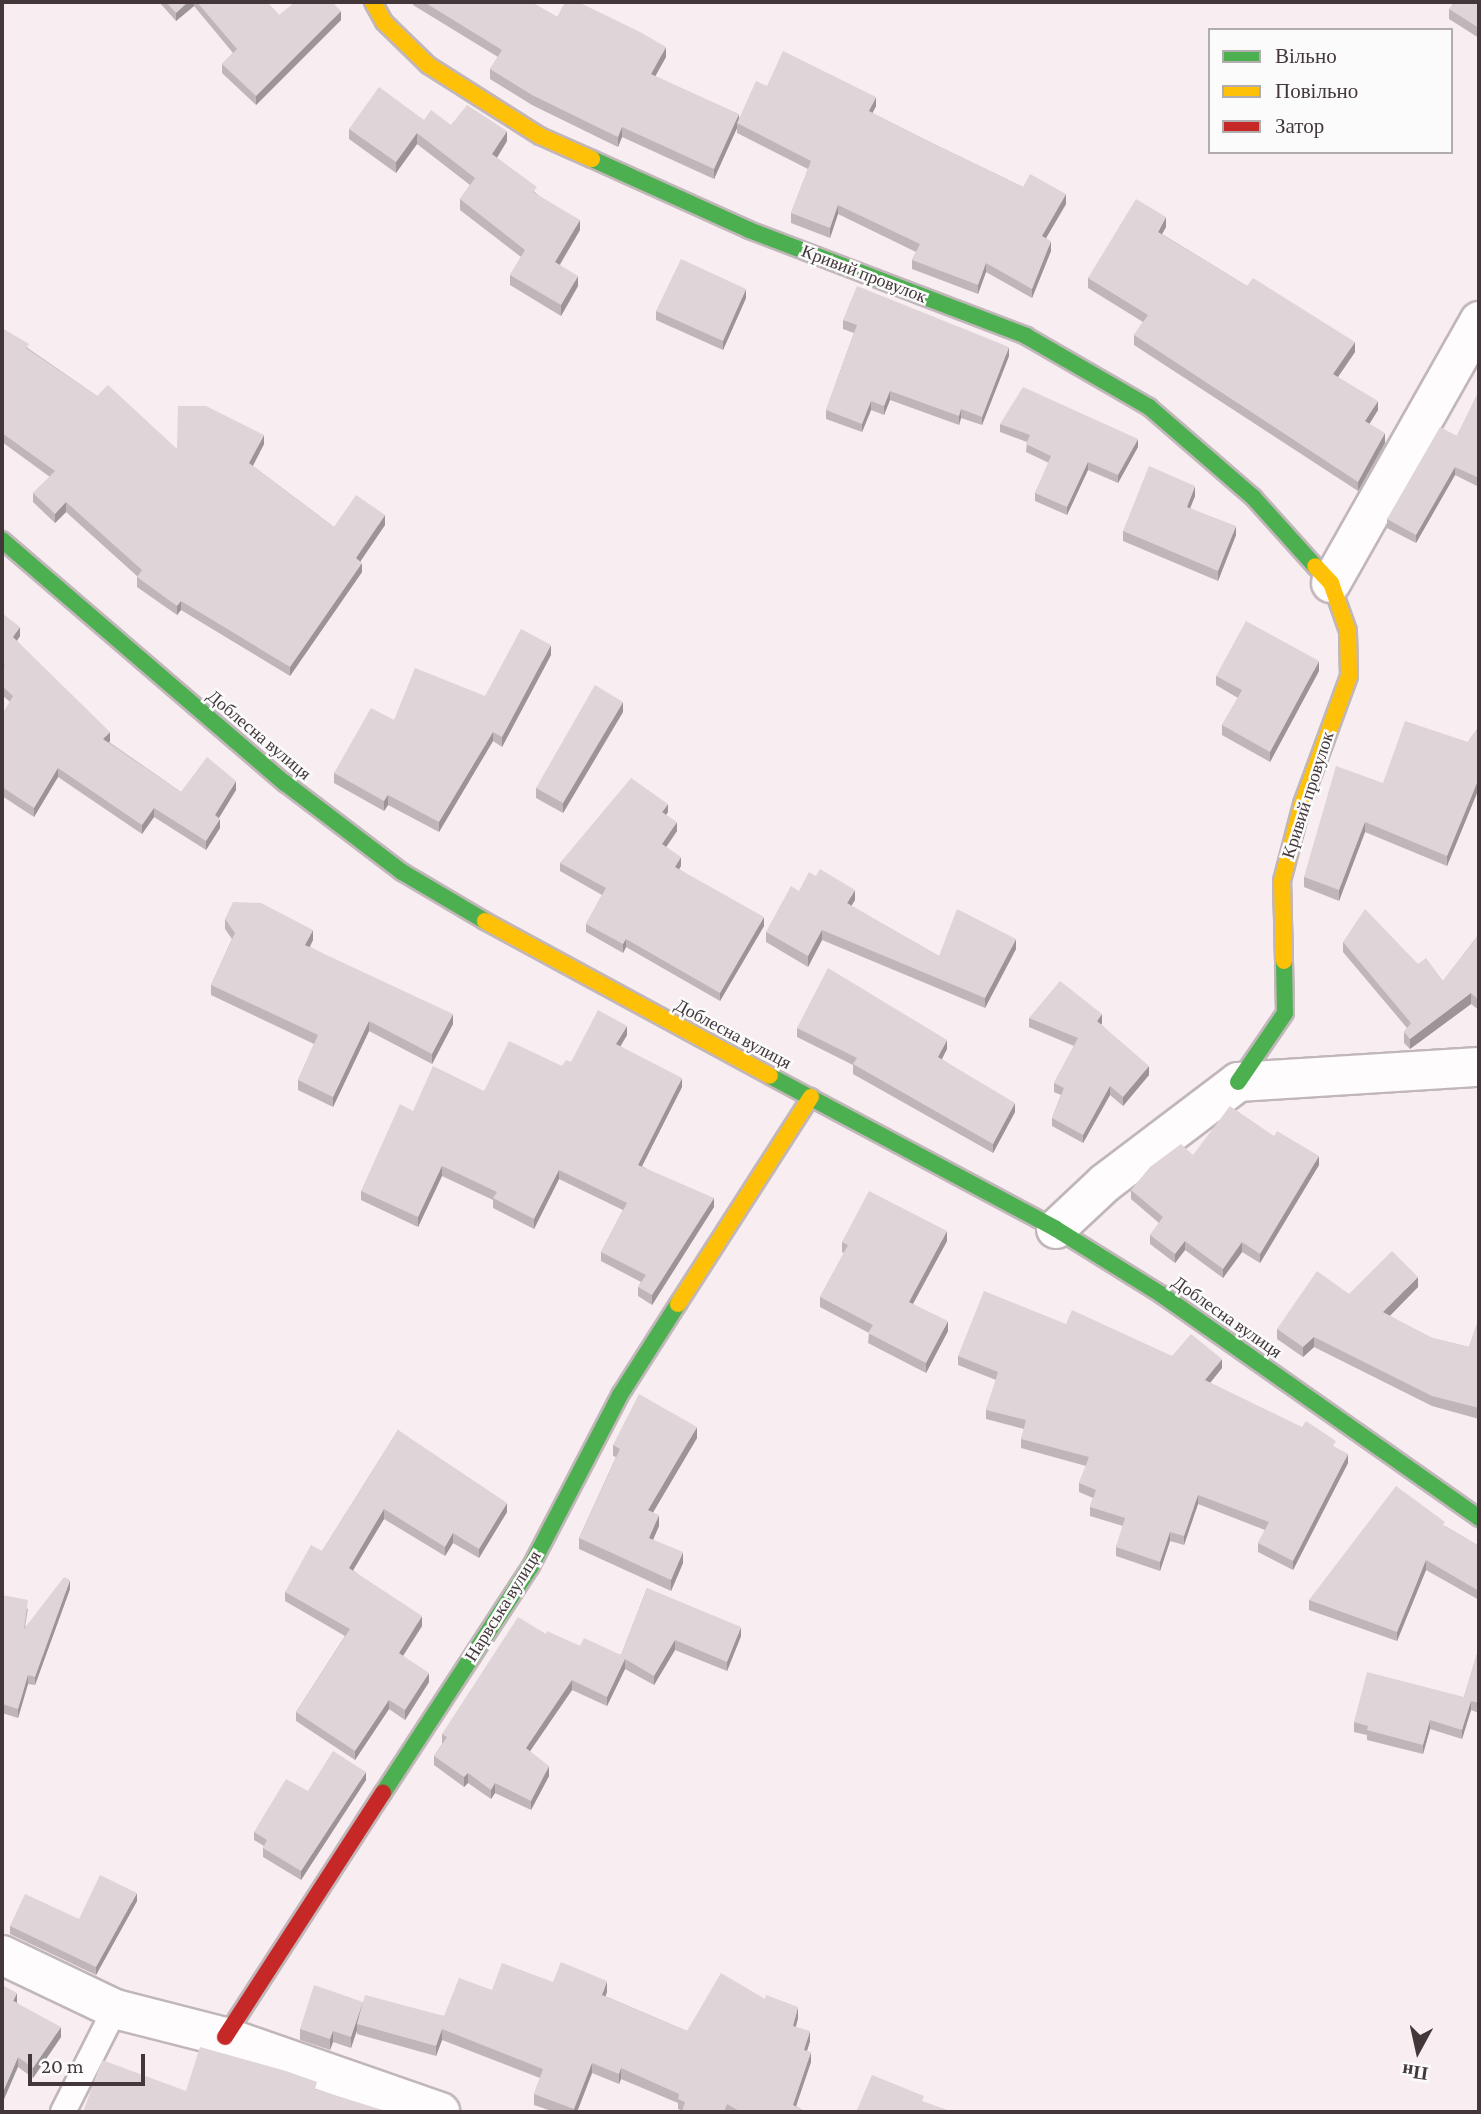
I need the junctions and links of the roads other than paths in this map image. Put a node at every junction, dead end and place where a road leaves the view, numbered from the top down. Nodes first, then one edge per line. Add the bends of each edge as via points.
1 (373, 2) edge
2 (1479, 321) edge
3 (2, 540) edge
4 (1331, 583) junction
5 (1479, 1067) edge
6 (1238, 1082) junction
7 (811, 1097) junction
8 (1056, 1230) junction
9 (1479, 1518) edge
10 (2, 1955) edge
11 (115, 2009) junction
12 (226, 2037) junction
13 (63, 2112) edge
14 (440, 2112) edge

1 - 4 street, Кривий провулок via 384,22 428,65 540,136 749,230 1026,336 1149,407 1253,497
2 - 4 street
3 - 7 street, Доблесна вулиця via 285,783 401,872 526,945
4 - 6 street, Кривий провулок via 1348,631 1349,676 1302,804 1282,881 1285,1013
5 - 6 street
6 - 8 street, Кривий провулок via 1105,1183
7 - 8 street, Доблесна вулиця
7 - 12 street, Нарвська вулиця via 620,1395 531,1566
8 - 9 street, Доблесна вулиця via 1173,1303
10 - 11 street
11 - 12 street
11 - 13 lane
12 - 14 street

